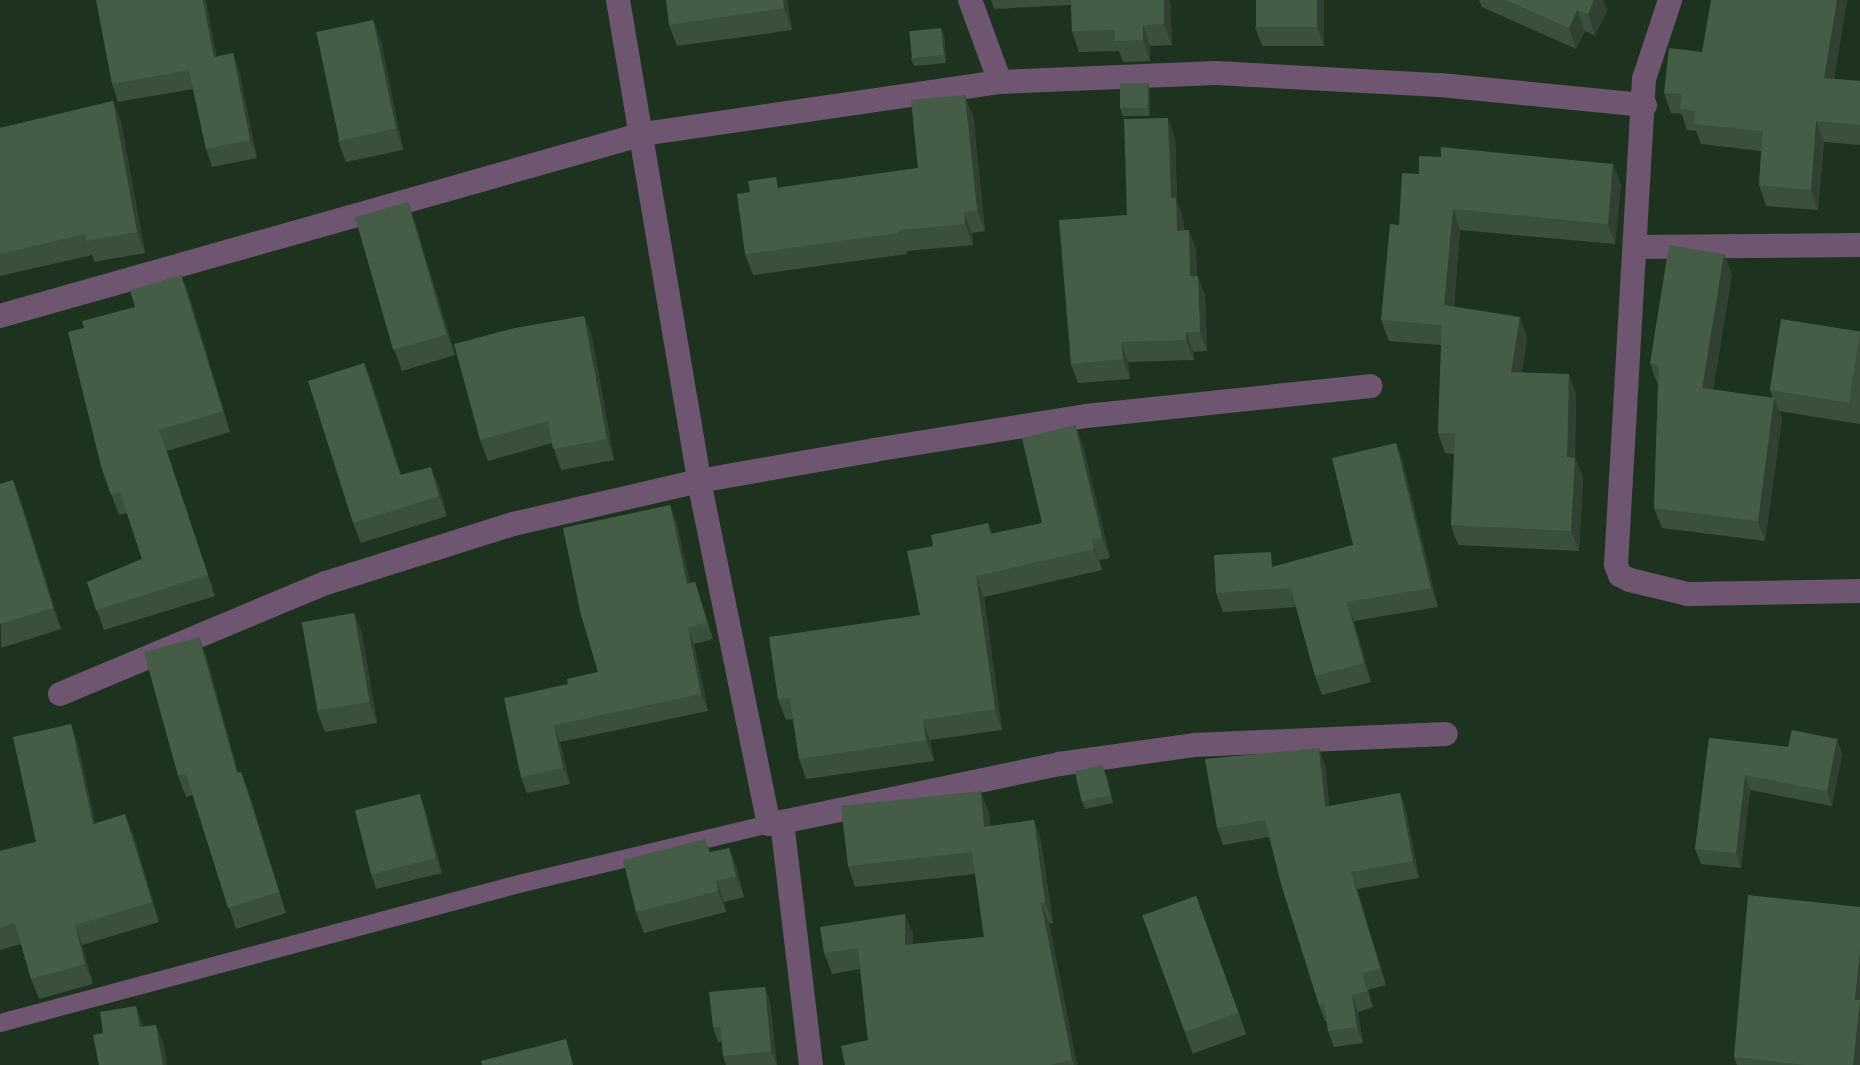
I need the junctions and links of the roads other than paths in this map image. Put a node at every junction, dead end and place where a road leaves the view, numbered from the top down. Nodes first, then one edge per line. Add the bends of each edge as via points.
1 (618, 0) edge
2 (970, 0) edge
3 (1670, 0) edge
4 (1000, 82) junction
5 (1645, 105) junction
6 (643, 134) junction
7 (1860, 245) edge
8 (1635, 247) junction
9 (0, 316) edge
10 (1370, 386) dead end
11 (699, 481) junction
12 (1860, 591) edge
13 (60, 694) dead end
14 (1446, 734) dead end
15 (776, 823) junction
16 (0, 1023) edge
17 (811, 1065) edge

1 - 6 street
2 - 4 street
3 - 5 street via 1644,79
4 - 5 street via 1216,73 1440,85
4 - 6 street
5 - 8 street
6 - 9 street
6 - 11 street
7 - 8 street
8 - 12 street via 1622,423 1616,565 1620,575 1688,594
10 - 11 street via 1086,416
11 - 13 street via 513,524 326,583
11 - 15 street
14 - 15 street via 1194,745 1059,764
15 - 16 lane via 519,884
15 - 17 street

